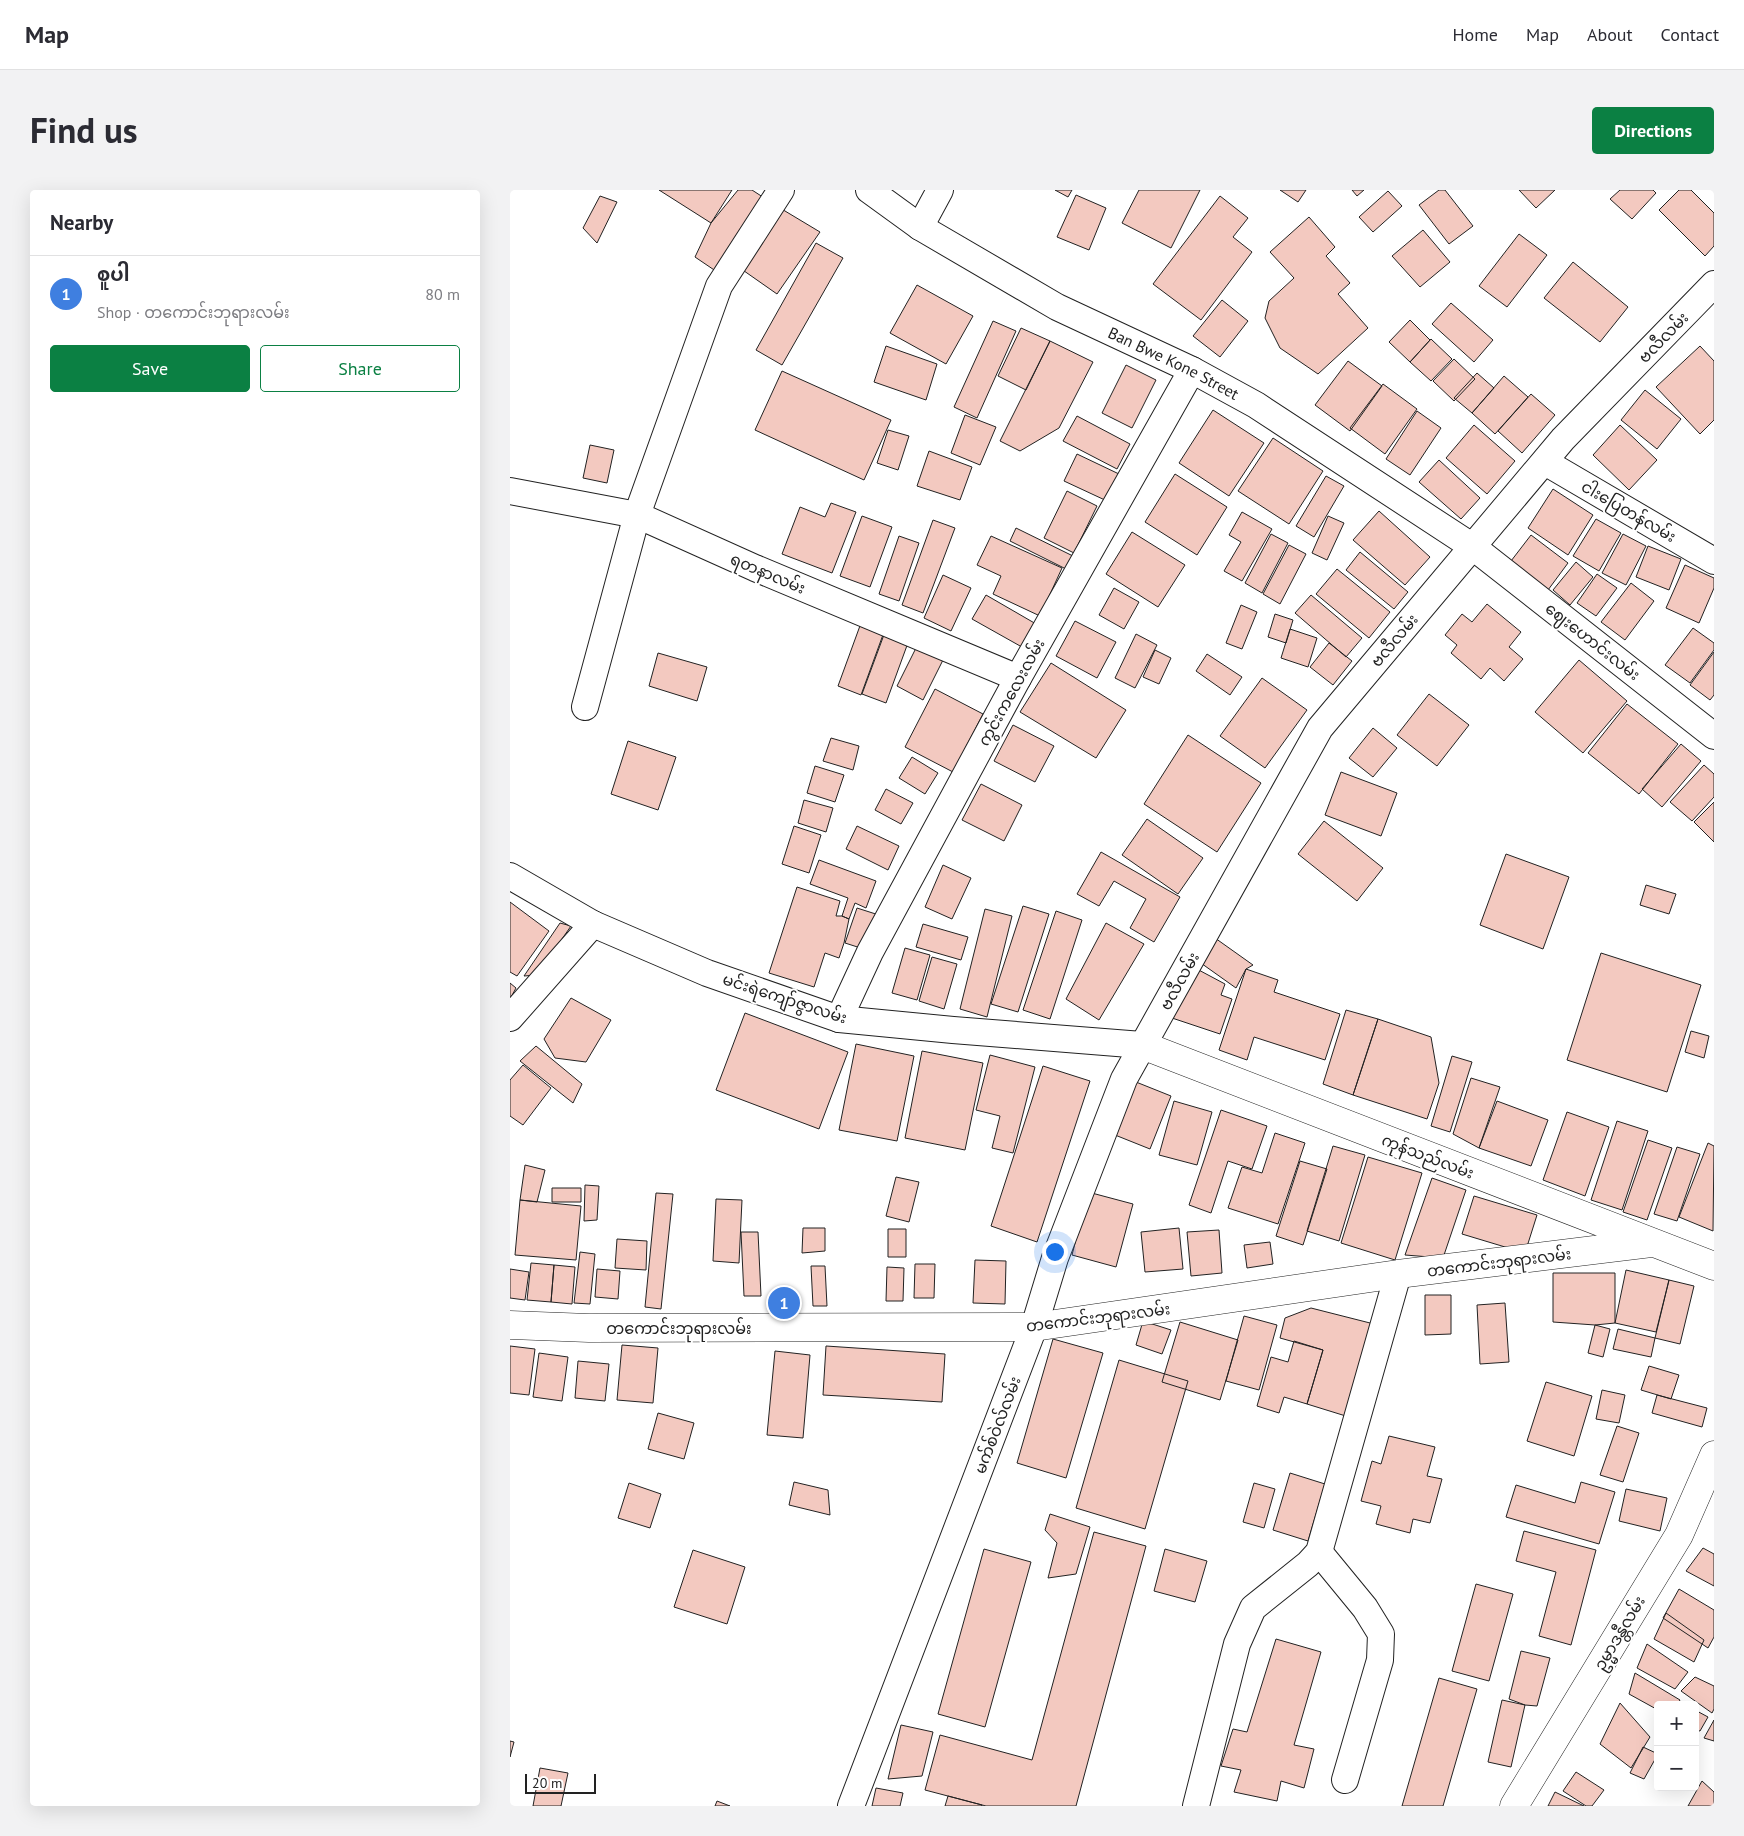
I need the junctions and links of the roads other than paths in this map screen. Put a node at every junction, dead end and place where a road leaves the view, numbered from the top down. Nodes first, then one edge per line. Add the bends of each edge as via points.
1 (781, 190) edge
2 (869, 190) edge
3 (940, 190) edge
4 (920, 227) junction
5 (1714, 284) edge
6 (1192, 370) junction
7 (1544, 462) junction
8 (510, 491) edge
9 (637, 515) junction
10 (1473, 547) junction
11 (1714, 561) edge
12 (1018, 678) junction
13 (585, 707) dead end
14 (1714, 736) edge
15 (510, 876) edge
16 (593, 924) junction
17 (510, 1018) edge
18 (839, 1018) junction
19 (1142, 1045) junction
20 (1652, 1243) junction
21 (1714, 1266) edge
22 (1398, 1274) junction
23 (510, 1325) edge
24 (1034, 1327) junction
25 (1714, 1455) edge
26 (1319, 1552) junction
27 (1345, 1780) dead end
28 (851, 1806) edge
29 (1196, 1806) edge
30 (1514, 1806) edge

1 - 9 street via 719,286
2 - 4 street, Ban Bwe Kone Street
3 - 4 street
4 - 6 street, Ban Bwe Kone Street via 1057,307
5 - 7 street, ဗလီလမ်း
6 - 10 street, Ban Bwe Kone Street via 1256,405
6 - 12 street, ကွင်းကလေးလမ်း
7 - 10 street, ဗလီလမ်း
7 - 11 street, ငါးပြေတန်လမ်း
8 - 9 street, ရတနာလမ်း
9 - 12 street, ရတနာလမ်း
9 - 13 street
10 - 14 street, ဈေးဟောင်းလမ်း
10 - 19 street, ဗလီလမ်း via 1320,728
12 - 18 street, ကွင်းကလေးလမ်း via 870,952
15 - 16 street, မင်းရဲကျော်ဇွာလမ်း
16 - 17 street
16 - 18 street, မင်းရဲကျော်ဇွာလမ်း via 707,973
18 - 19 street, မင်းရဲကျော်ဇွာလမ်း
19 - 20 main road, ကုန်သည်လမ်း
19 - 24 street, မက်စ်ဝဲလ်လမ်း via 1124,1079 1058,1249
20 - 21 main road, ကုန်သည်လမ်း
20 - 22 main road, တကောင်းဘုရားလမ်း
22 - 24 main road, တကောင်းဘုရားလမ်း
22 - 26 street
23 - 24 main road, တကောင်းဘုရားလမ်း via 589,1328
24 - 28 street, မက်စ်ဝဲလ်လမ်း
25 - 30 main road, ဥမ္မာဒန္တီလမ်း via 1679,1536
26 - 27 street via 1365,1608 1381,1634 1380,1660
26 - 29 street via 1253,1608 1237,1644

